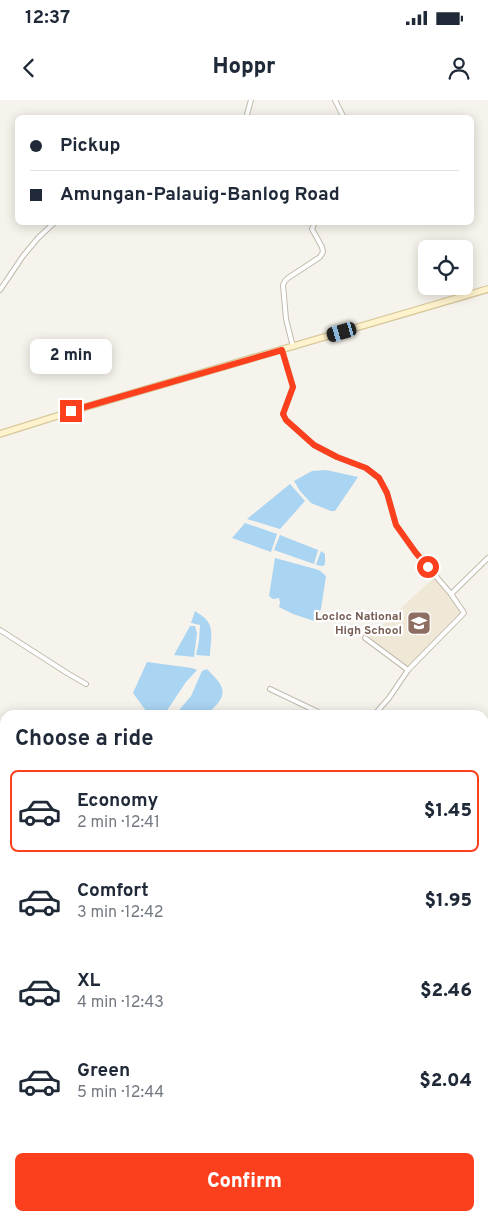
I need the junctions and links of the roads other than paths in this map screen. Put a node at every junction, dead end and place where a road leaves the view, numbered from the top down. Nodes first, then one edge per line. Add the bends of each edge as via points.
1 (251, 100) edge
2 (335, 100) edge
3 (247, 115) edge
4 (342, 115) edge
5 (52, 225) edge
6 (314, 225) edge
7 (488, 289) edge
8 (0, 290) edge
9 (293, 346) junction
10 (282, 350) junction
11 (0, 434) edge
12 (488, 558) edge
13 (451, 594) junction
14 (0, 630) edge
15 (365, 638) dead end
16 (408, 670) junction
17 (86, 684) dead end
18 (270, 689) dead end
19 (316, 710) edge
20 (379, 710) edge

1 - 3 street
2 - 4 street
5 - 8 street via 23,256
6 - 9 street via 312,229 323,252 288,278 284,285 286,319
7 - 9 main road
9 - 10 main road
10 - 11 main road
10 - 13 street via 293,387 283,414 286,420 314,445 366,468 379,478 396,525
12 - 13 street
13 - 16 street via 464,613
14 - 17 street
15 - 16 street
16 - 20 street
18 - 19 street

